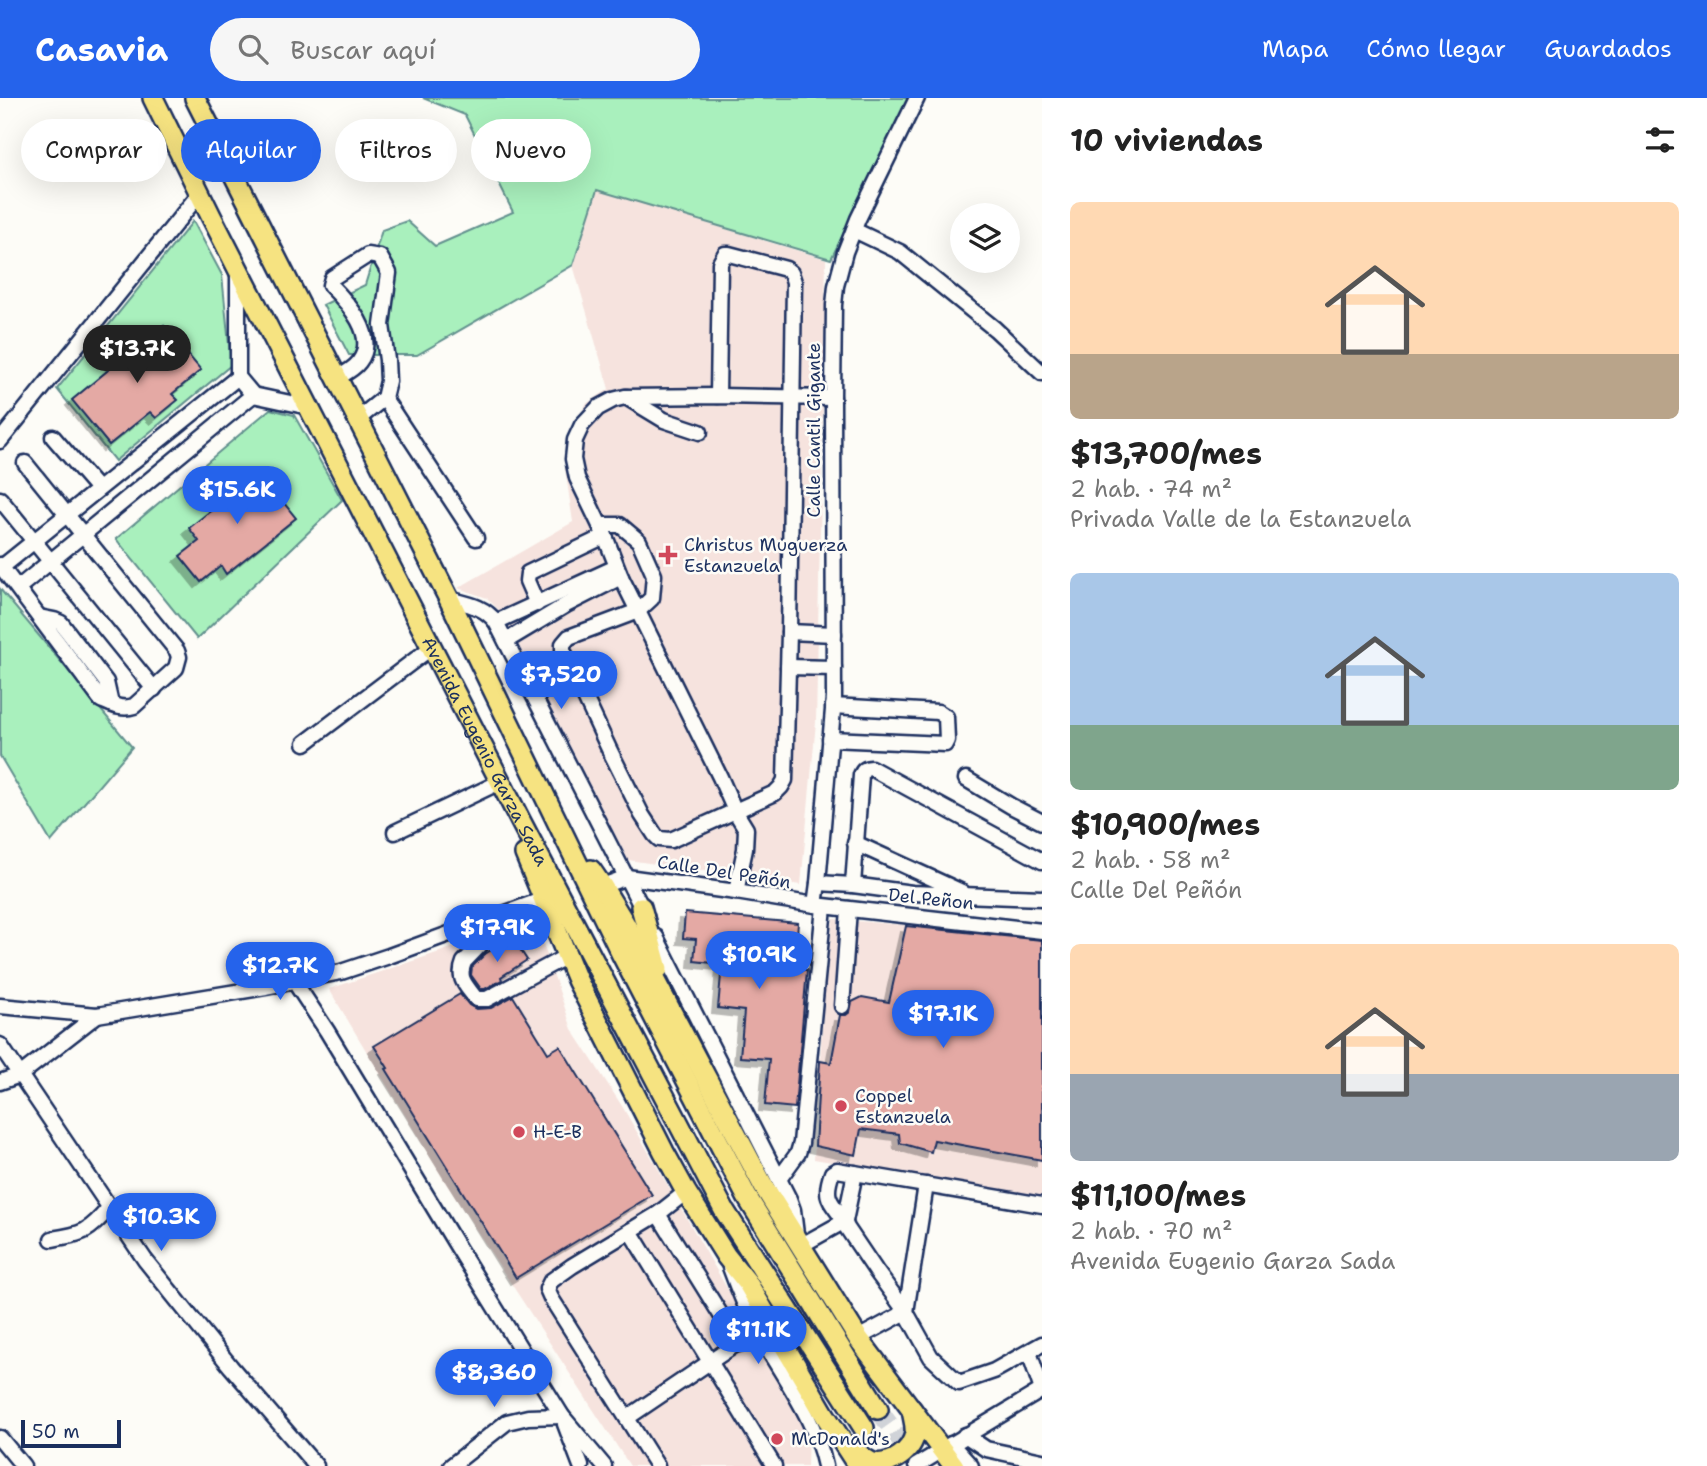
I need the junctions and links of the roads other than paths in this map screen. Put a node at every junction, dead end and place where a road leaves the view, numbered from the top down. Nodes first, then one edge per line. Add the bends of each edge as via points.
1 (153, 98) edge
2 (917, 98) edge
3 (200, 102) edge
4 (200, 193) junction
5 (854, 230) junction
6 (238, 268) junction
7 (365, 351) junction
8 (386, 353) junction
9 (1042, 373) edge
10 (238, 377) junction
11 (337, 378) junction
12 (253, 395) junction
13 (718, 396) junction
14 (625, 397) junction
15 (384, 398) junction
16 (793, 398) junction
17 (833, 398) junction
18 (309, 407) junction
19 (358, 419) junction
20 (700, 432) dead end
21 (53, 437) dead end
22 (0, 441) edge
23 (25, 463) dead end
24 (98, 489) junction
25 (0, 499) edge
26 (66, 515) junction
27 (602, 531) junction
28 (83, 534) junction
29 (477, 538) dead end
30 (34, 541) junction
31 (50, 560) junction
32 (1, 566) edge
33 (619, 572) junction
34 (18, 588) junction
35 (449, 599) junction
36 (537, 604) junction
37 (638, 611) junction
38 (495, 622) junction
39 (789, 632) junction
40 (834, 634) junction
41 (506, 642) junction
42 (432, 647) junction
43 (788, 667) junction
44 (834, 668) junction
45 (154, 689) junction
46 (833, 706) junction
47 (830, 739) junction
48 (305, 743) dead end
49 (967, 779) dead end
50 (500, 782) junction
51 (735, 811) junction
52 (521, 822) junction
53 (1042, 822) edge
54 (395, 832) dead end
55 (563, 835) junction
56 (855, 843) junction
57 (1042, 861) edge
58 (913, 871) junction
59 (627, 877) junction
60 (818, 883) junction
61 (853, 885) junction
62 (602, 886) junction
63 (737, 892) junction
64 (912, 893) junction
65 (969, 894) junction
66 (1042, 898) edge
67 (544, 899) junction
68 (820, 906) junction
69 (641, 907) junction
70 (849, 909) junction
71 (512, 911) junction
72 (1042, 931) edge
73 (567, 956) junction
74 (294, 981) junction
75 (0, 1006) edge
76 (842, 1006) dead end
77 (669, 1007) junction
78 (97, 1015) junction
79 (0, 1045) edge
80 (20, 1075) junction
81 (0, 1082) edge
82 (855, 1173) junction
83 (779, 1179) junction
84 (926, 1185) junction
85 (686, 1192) junction
86 (1042, 1205) edge
87 (109, 1208) junction
88 (658, 1214) junction
89 (845, 1221) junction
90 (630, 1231) junction
91 (52, 1240) dead end
92 (798, 1243) junction
93 (726, 1256) junction
94 (906, 1312) junction
95 (757, 1331) junction
96 (858, 1338) junction
97 (739, 1344) junction
98 (1042, 1344) edge
99 (1028, 1352) junction
100 (712, 1362) junction
101 (1042, 1390) edge
102 (877, 1409) tunnel mouth
103 (912, 1410) junction
104 (562, 1416) junction
105 (627, 1418) junction
106 (864, 1428) tunnel mouth
107 (965, 1435) junction
108 (0, 1438) edge
109 (843, 1443) junction
110 (946, 1447) junction
111 (1042, 1461) edge
112 (1022, 1462) edge
113 (23, 1466) edge
114 (316, 1466) edge
115 (451, 1466) edge
116 (581, 1466) edge
117 (604, 1466) edge
118 (657, 1466) edge
119 (775, 1466) edge
120 (825, 1466) edge
121 (858, 1466) edge
122 (916, 1466) edge
123 (954, 1466) edge
124 (971, 1466) edge

1 - 4 highway, Avenida Eugenio Garza Sada
2 - 5 street, Calle Cantil Gigante
3 - 11 highway, Avenida Eugenio Garza Sada
4 - 6 highway, Avenida Eugenio Garza Sada
4 - 22 street
5 - 9 street via 900,252
5 - 17 street, Calle Cantil Gigante via 835,296
6 - 10 street
6 - 18 highway, Avenida Eugenio Garza Sada
7 - 8 street
7 - 8 street via 358,318 330,285 332,278 368,255 380,257 389,273 382,325
7 - 11 street via 359,362
8 - 15 street
10 - 12 street
10 - 24 street
11 - 19 highway, Avenida Eugenio Garza Sada
12 - 18 street
12 - 28 street
13 - 14 street
13 - 16 street
13 - 16 street via 720,263 729,254 786,269 793,277
14 - 20 street via 664,420
14 - 27 street via 598,408 575,440 577,478
15 - 19 street
15 - 29 street
16 - 17 street
16 - 39 street
17 - 40 street, Calle Cantil Gigante
18 - 42 highway, Avenida Eugenio Garza Sada
19 - 35 highway, Avenida Eugenio Garza Sada
21 - 24 street
23 - 26 street
24 - 26 street
25 - 30 street
26 - 28 street
26 - 30 street
27 - 33 street
27 - 36 street via 528,573
27 - 37 street via 620,525 639,541 654,575 652,598
28 - 31 street
28 - 45 street via 177,651 176,668
30 - 31 street
30 - 32 street
31 - 34 street
31 - 45 street
32 - 34 street
33 - 36 street
33 - 37 street
33 - 41 street
34 - 45 street via 101,700 128,708
35 - 38 street via 476,606
35 - 55 highway, Avenida Eugenio Garza Sada
36 - 38 street
37 - 51 street
37 - 51 street via 569,637 563,644 609,749 659,839 679,838
38 - 41 street
39 - 40 street
39 - 43 street
40 - 44 street, Calle Cantil Gigante
41 - 59 street
42 - 48 street
42 - 50 highway, Avenida Eugenio Garza Sada
43 - 44 street
43 - 51 street via 785,780 775,793
44 - 46 street, Calle Cantil Gigante
46 - 47 street, Calle Cantil Gigante
46 - 47 street via 938,712 946,717 947,740 945,744
47 - 60 street, Calle Cantil Gigante
49 - 53 street
50 - 52 highway, Avenida Eugenio Garza Sada
50 - 54 street
51 - 63 street via 746,830
52 - 67 highway via 521,841
52 - 106 highway, Avenida Eugenio Garza Sada via 724,1210
55 - 62 highway
55 - 102 highway, Avenida Eugenio Garza Sada via 747,1197
56 - 57 street via 861,775 871,768
56 - 58 street
56 - 61 street
58 - 64 street
58 - 65 street
59 - 62 street
59 - 63 street, Calle Del Peñón
59 - 69 street
60 - 61 street
60 - 68 street, Calle Cantil Gigante
61 - 64 street
62 - 77 highway
63 - 68 street, Calle Del Peñón
64 - 65 street
65 - 66 street
67 - 71 street
67 - 73 highway
68 - 70 street, Del Peñon
68 - 83 street, Calle Cantil Gigante via 801,1143
69 - 77 highway
69 - 83 street
70 - 72 street, Del Peñon
70 - 76 street
71 - 73 street via 464,962 461,977 476,999 487,999
71 - 74 street via 389,957
73 - 85 highway
74 - 78 street
74 - 104 street
75 - 78 street
77 - 92 highway
78 - 80 street
79 - 80 street
80 - 81 street
80 - 87 street
82 - 84 street
82 - 89 street
82 - 89 street via 837,1170 830,1176 828,1196
83 - 92 street via 793,1210
84 - 86 street
84 - 94 street
85 - 88 street
85 - 93 highway
87 - 91 street via 77,1235
87 - 114 street via 145,1260
88 - 90 street
88 - 97 street
89 - 92 street
89 - 94 street
90 - 100 street
90 - 105 street via 572,1265 551,1280 547,1289
92 - 96 highway
93 - 95 street
93 - 109 highway via 747,1282
94 - 96 street
94 - 99 street via 931,1357 959,1383
95 - 97 street
95 - 120 street via 804,1408
96 - 103 highway
97 - 100 street
98 - 99 street
99 - 101 street
100 - 105 street
100 - 119 street
101 - 107 street
103 - 109 highway via 912,1444 892,1462 874,1464
103 - 110 highway
104 - 115 street via 507,1422
104 - 116 street
104 - 117 street
105 - 118 street
107 - 110 street
107 - 112 street via 986,1449
108 - 113 street
109 - 121 highway
110 - 122 street
110 - 123 highway
110 - 124 street
111 - 112 street

